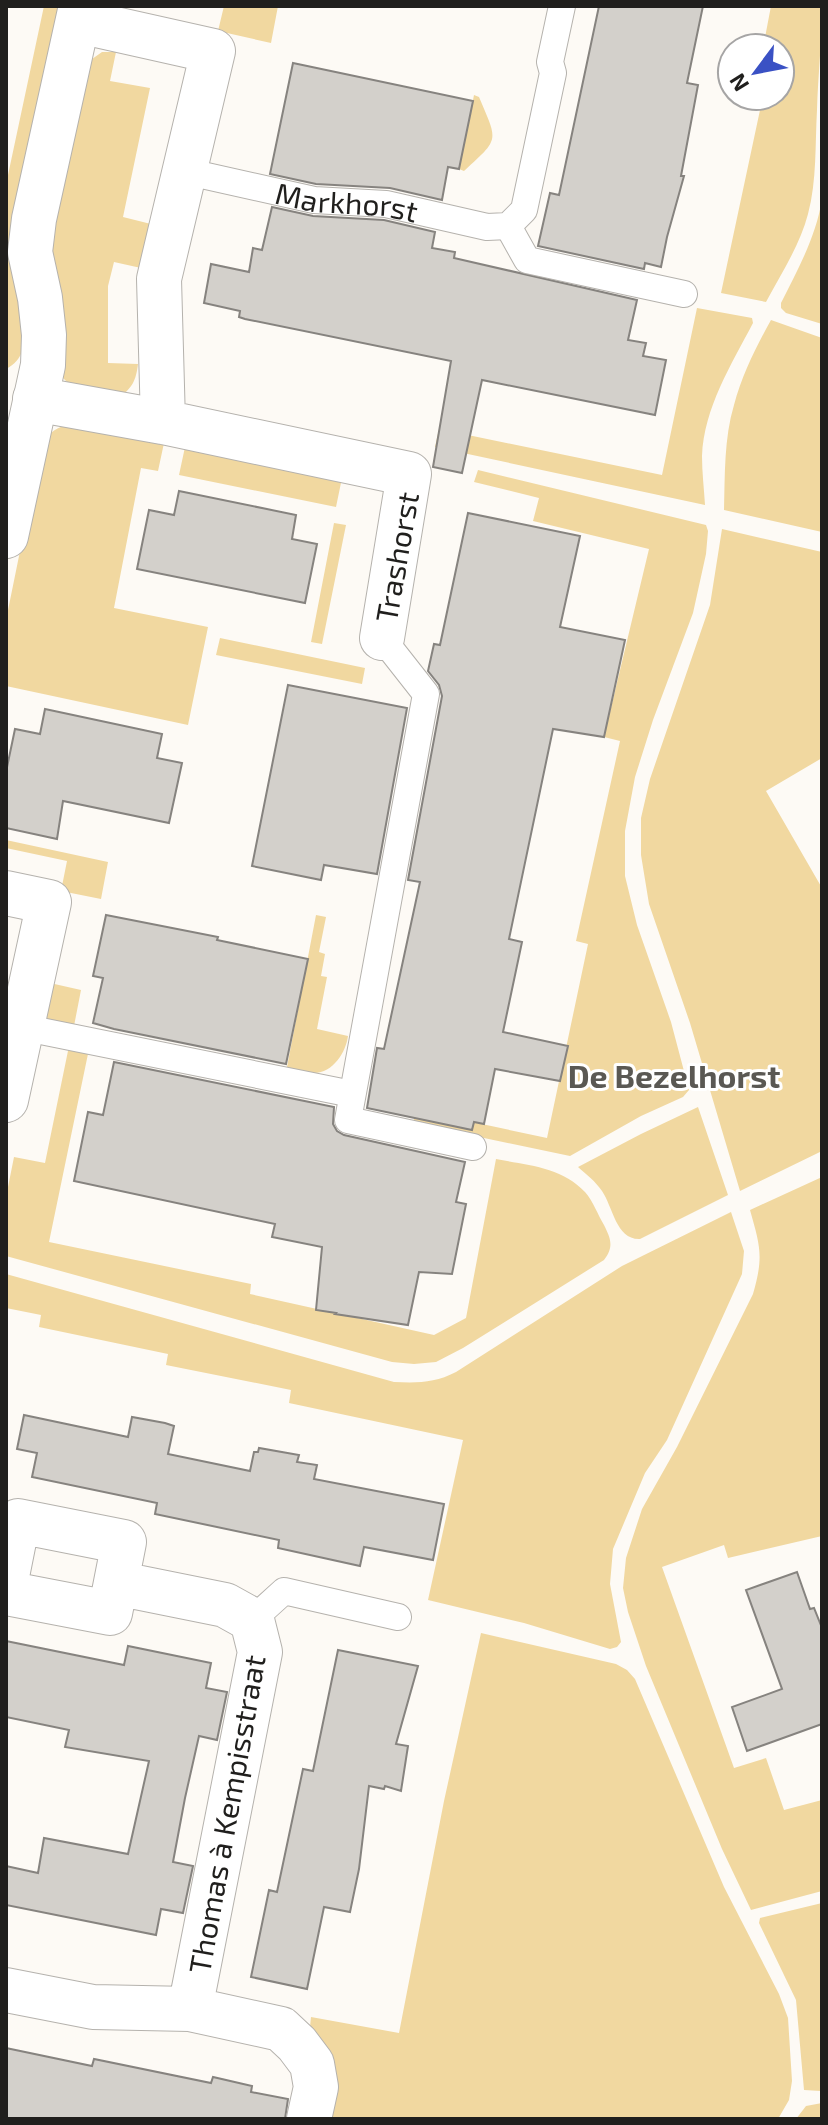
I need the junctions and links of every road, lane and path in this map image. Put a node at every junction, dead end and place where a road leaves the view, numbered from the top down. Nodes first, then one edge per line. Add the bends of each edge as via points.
1 (562, 6) edge
2 (80, 13) edge
3 (184, 171) junction
4 (508, 226) junction
5 (684, 294) dead end
6 (35, 399) junction
7 (163, 422) junction
8 (6, 536) edge
9 (382, 638) joint
10 (6, 893) edge
11 (21, 1027) junction
12 (352, 1094) junction
13 (6, 1100) edge
14 (473, 1147) dead end
15 (6, 1581) edge
16 (116, 1583) junction
17 (6, 1593) edge
18 (398, 1617) dead end
19 (252, 1620) junction
20 (6, 1990) edge
21 (190, 2009) junction
22 (309, 2119) edge

1 - 4 lane via 524,210
2 - 3 street via 213,51
2 - 6 street via 30,252 44,335
3 - 4 lane, Markhorst via 314,200 386,204 487,227
3 - 7 street via 159,279
4 - 5 lane via 527,260
6 - 7 street, Trashorst
6 - 8 street
7 - 9 street, Trashorst via 409,474
9 - 12 lane, Trashorst via 426,694
10 - 11 street via 49,902
11 - 12 lane
11 - 13 street
12 - 14 lane, Trashorst via 348,1120
15 - 16 street via 18,1521 124,1542
16 - 17 street via 110,1613
16 - 19 street, Thomas à Kempisstraat via 225,1605
18 - 19 lane, Thomas à Kempisstraat via 284,1591
19 - 21 street, Thomas à Kempisstraat via 260,1652
20 - 21 street, Thomas à Kempisstraat via 93,2007
21 - 22 street, Thomas à Kempisstraat via 281,2029 312,2064 316,2087

